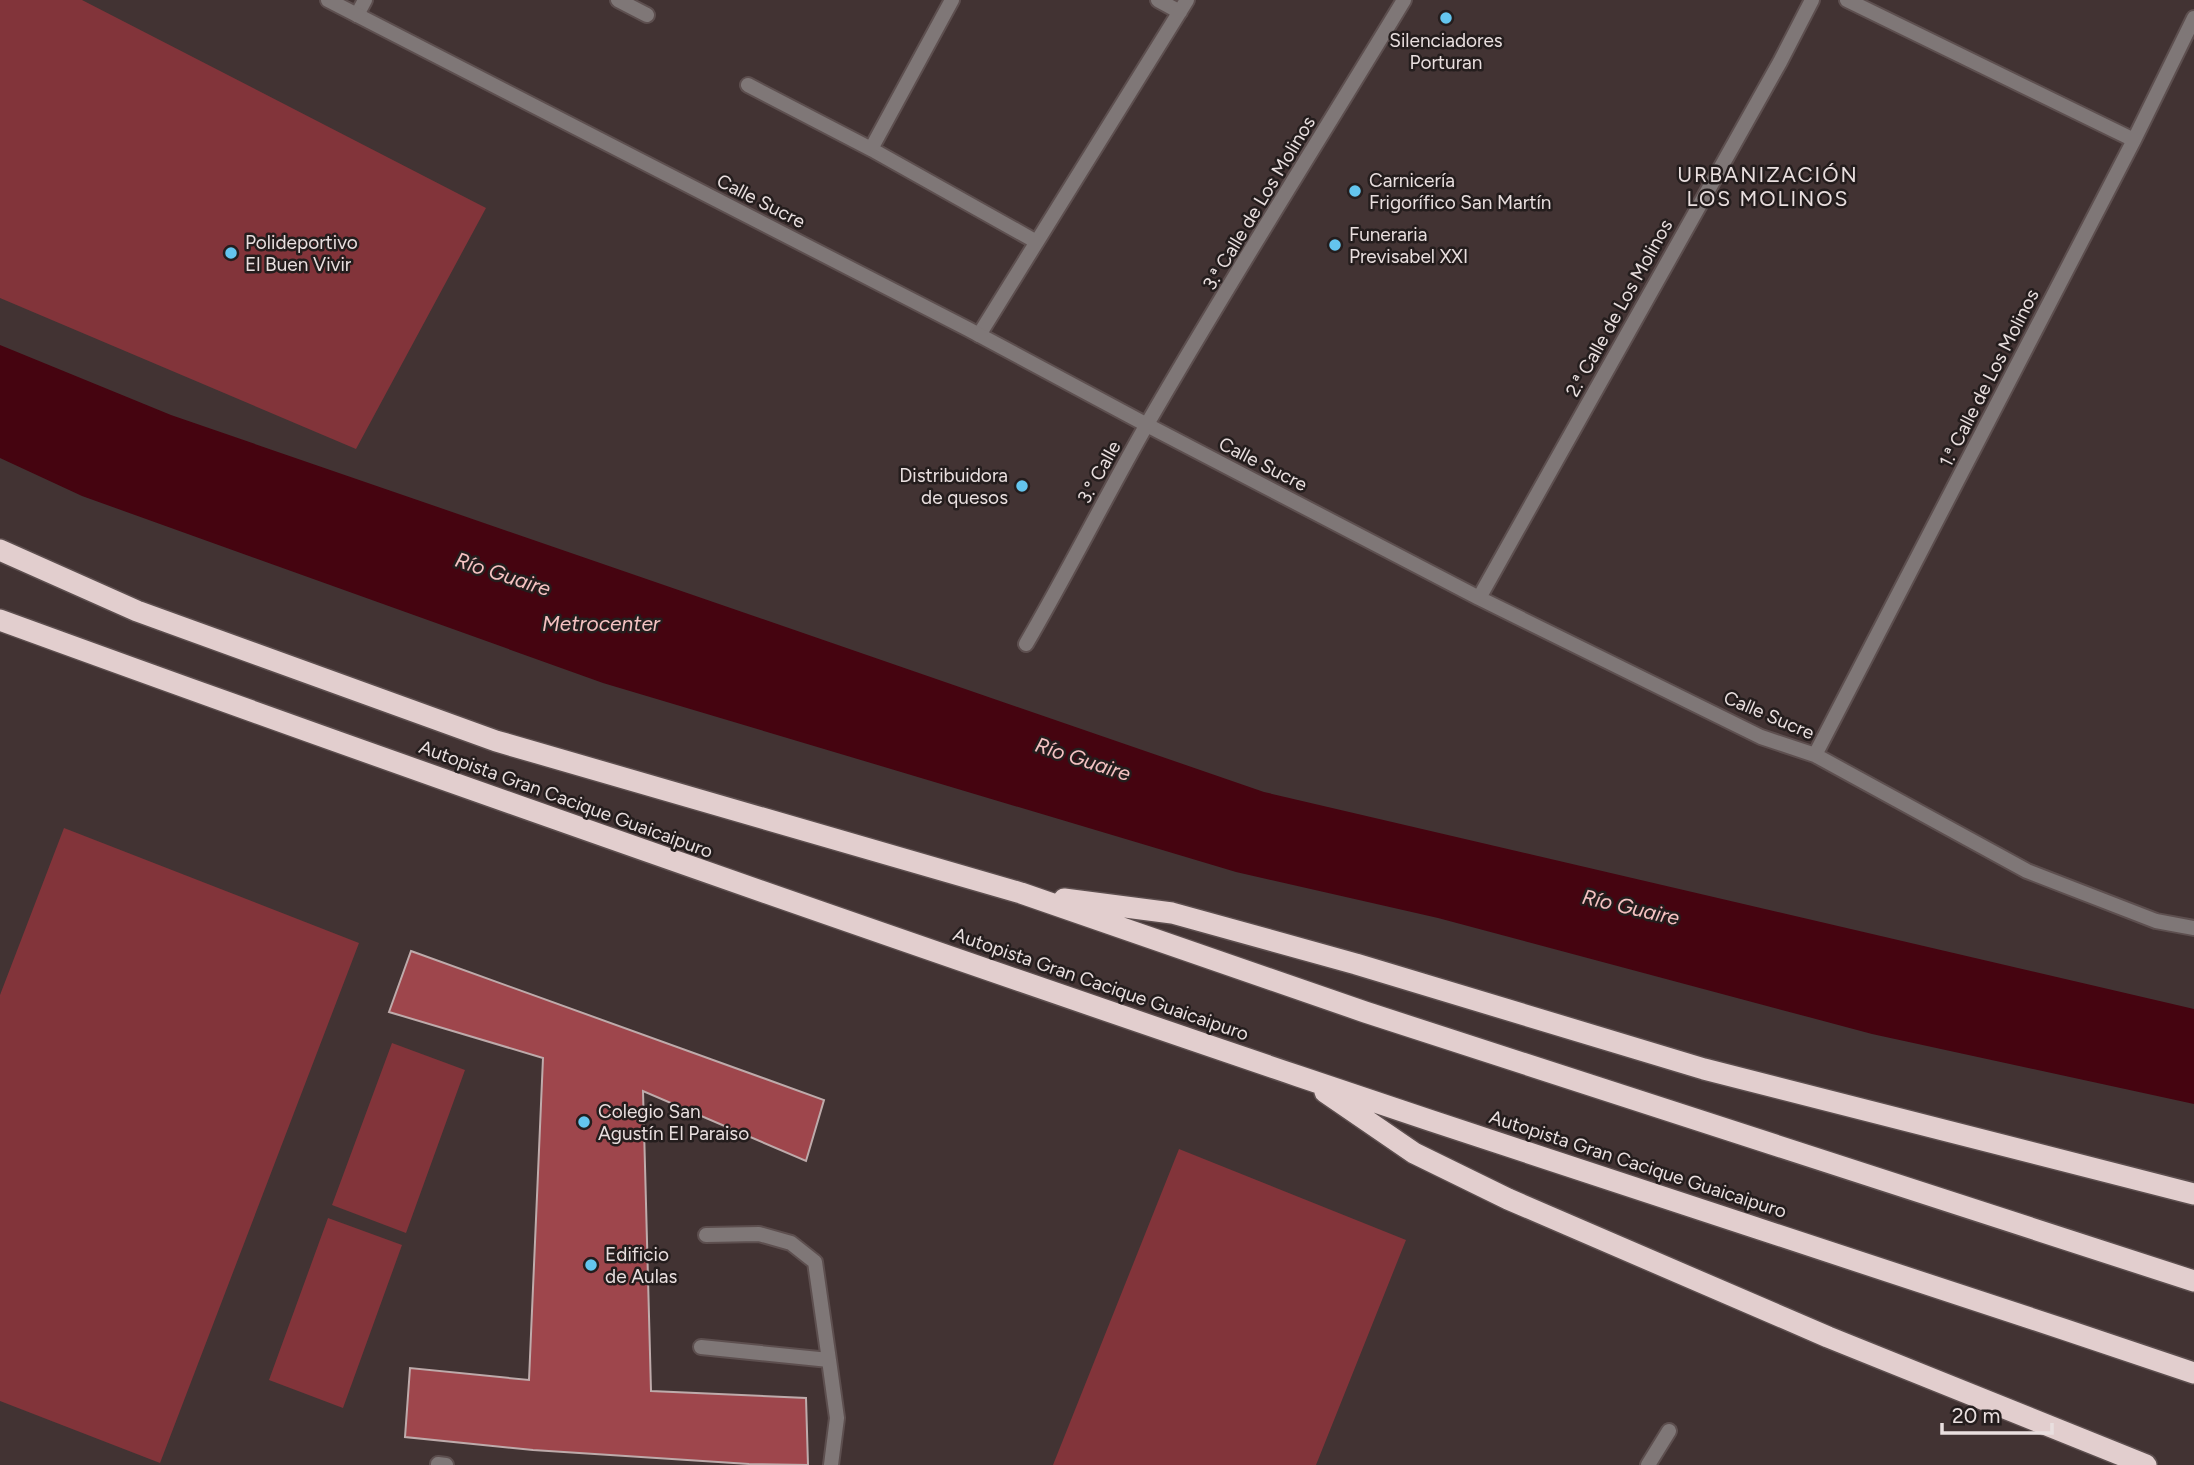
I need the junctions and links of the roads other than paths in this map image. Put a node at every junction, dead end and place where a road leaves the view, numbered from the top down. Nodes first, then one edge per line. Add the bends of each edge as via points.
1 (328, 0) edge
2 (365, 0) edge
3 (618, 0) edge
4 (952, 0) edge
5 (1158, 0) edge
6 (1404, 0) edge
7 (1812, 0) edge
8 (1847, 0) edge
9 (1184, 6) edge
10 (357, 15) junction
11 (647, 15) dead end
12 (2194, 18) edge
13 (748, 85) dead end
14 (2134, 141) junction
15 (871, 149) junction
16 (1035, 241) junction
17 (979, 335) junction
18 (1147, 425) junction
19 (0, 550) edge
20 (1479, 598) junction
21 (0, 620) edge
22 (1026, 644) dead end
23 (1815, 755) junction
24 (1021, 893) junction
25 (2194, 928) edge
26 (1303, 1077) junction
27 (2194, 1194) edge
28 (706, 1235) dead end
29 (2194, 1281) edge
30 (701, 1347) dead end
31 (829, 1360) junction
32 (2194, 1373) edge
33 (1669, 1431) dead end
34 (438, 1464) edge
35 (446, 1465) edge
36 (831, 1465) edge
37 (1648, 1465) edge
38 (2146, 1465) edge

1 - 10 street, Calle Sucre
2 - 10 street
3 - 11 street
4 - 15 street
5 - 9 street
6 - 18 street, 3.ª Calle de Los Molinos
7 - 20 street, 2.ª Calle de Los Molinos
8 - 14 street
9 - 16 street
10 - 17 street, Calle Sucre
12 - 14 street, 1.ª Calle de Los Molinos
13 - 15 street
14 - 23 street, 1.ª Calle de Los Molinos
15 - 16 street
16 - 17 street
17 - 18 street, Calle Sucre
18 - 20 street, Calle Sucre
18 - 22 street, 3.° Calle
19 - 24 highway, Autopista Gran Cacique Guaicaipuro via 137,611 496,741
20 - 23 street, Calle Sucre via 1761,737
21 - 26 highway, Autopista Gran Cacique Guaicaipuro via 691,868
23 - 25 street, Calle Sucre via 2027,872 2157,921
24 - 27 highway via 1172,913 1704,1069
24 - 29 highway, Autopista Gran Cacique Guaicaipuro via 1378,1016
26 - 32 highway, Autopista Gran Cacique Guaicaipuro
26 - 38 highway via 1414,1153 1508,1199 1828,1337
28 - 31 street via 759,1234 791,1243 815,1262
30 - 31 street
31 - 36 street via 837,1418
33 - 37 street
34 - 35 street

